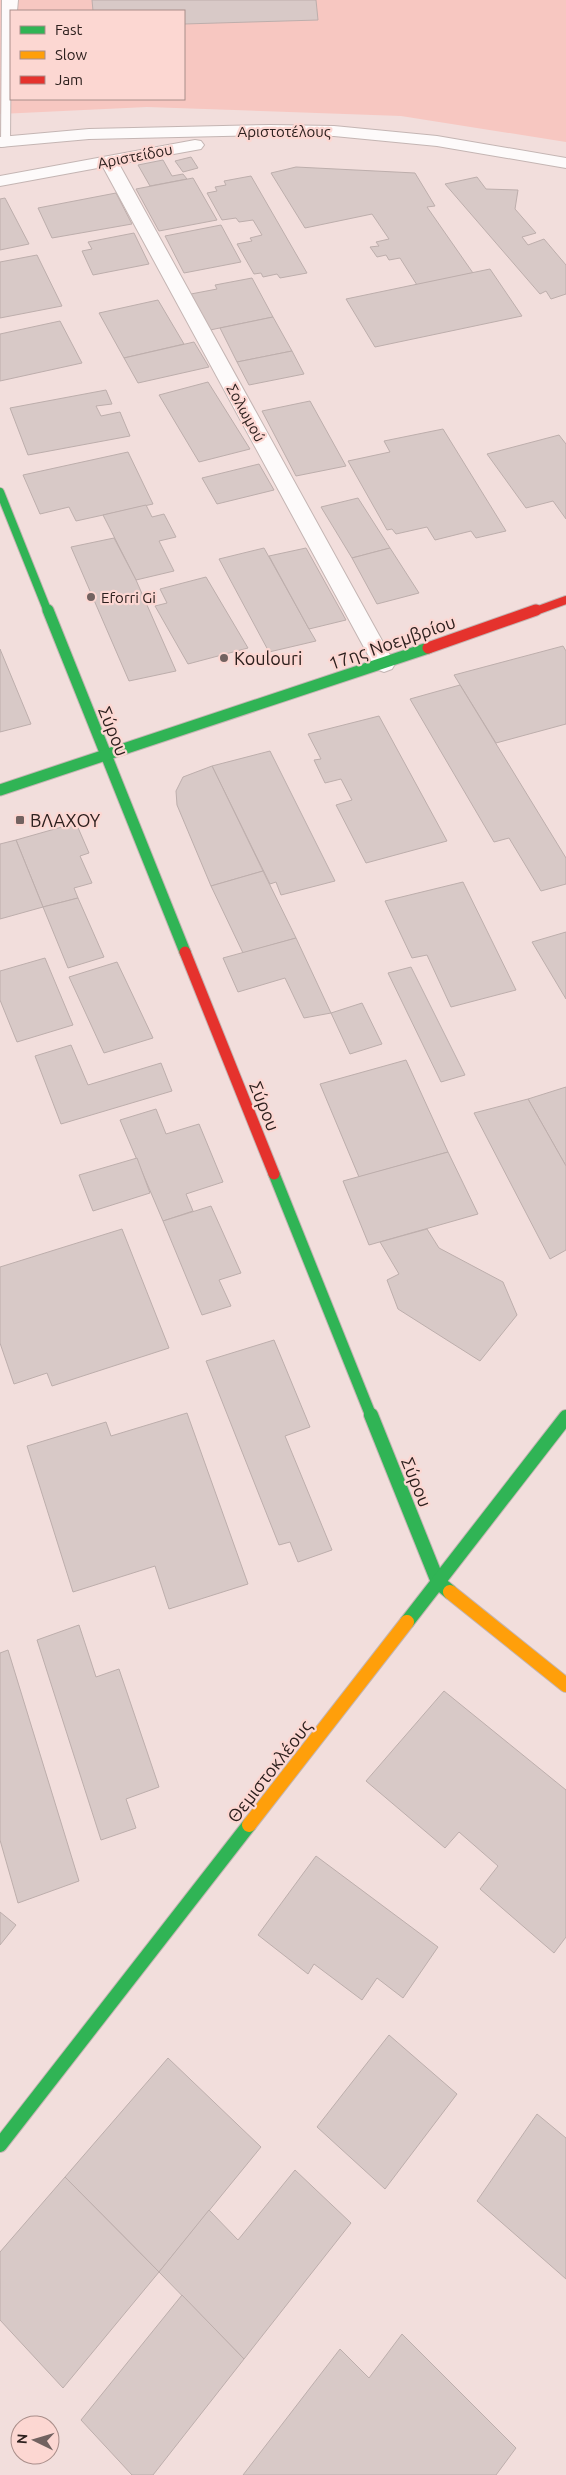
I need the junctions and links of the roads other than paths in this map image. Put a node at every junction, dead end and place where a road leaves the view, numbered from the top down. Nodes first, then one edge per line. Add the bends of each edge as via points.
1 (10, 0) edge
2 (0, 113) edge
3 (270, 130) junction
4 (1, 142) edge
5 (109, 162) junction
6 (566, 163) edge
7 (0, 181) edge
8 (0, 492) edge
9 (566, 600) edge
10 (384, 664) junction
11 (105, 755) junction
12 (0, 790) edge
13 (566, 1417) edge
14 (438, 1582) junction
15 (566, 1685) edge
16 (0, 2145) edge

1 - 2 street
2 - 4 street
3 - 4 street, Αριστοτέλους via 89,134
3 - 5 street, Αριστείδου
3 - 6 street, Αριστοτέλους via 334,131 437,141
5 - 7 street, Αριστείδου
5 - 10 street, Σολωμού
8 - 11 street, Σύρου
9 - 10 street, 17ης Νοεμβρίου
10 - 11 street, 17ης Νοεμβρίου
11 - 12 street, 17ης Νοεμβρίου
11 - 14 street, Σύρου
13 - 14 street, Θεμιστοκλέους
14 - 15 street, Σύρου
14 - 16 street, Θεμιστοκλέους

